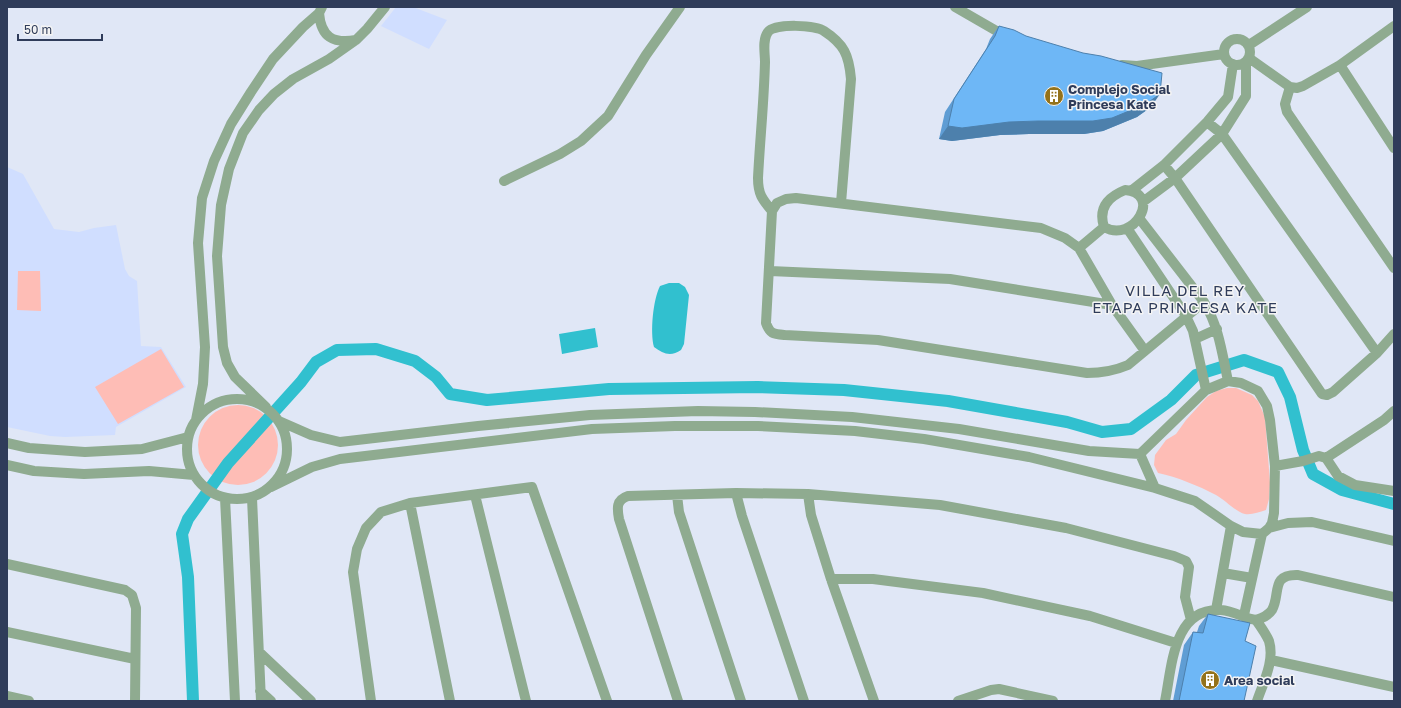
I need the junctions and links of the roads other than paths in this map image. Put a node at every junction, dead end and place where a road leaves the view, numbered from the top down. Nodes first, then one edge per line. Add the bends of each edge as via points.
1 (385, 7) edge
2 (680, 7) edge
3 (954, 7) edge
4 (1307, 7) edge
5 (321, 10) edge
6 (1394, 26) edge
7 (356, 40) junction
8 (1019, 44) edge
9 (1249, 45) junction
10 (1224, 54) junction
11 (1248, 60) junction
12 (1233, 64) junction
13 (1115, 65) edge
14 (1340, 65) junction
15 (1290, 87) junction
16 (1208, 122) junction
17 (1222, 134) junction
18 (1394, 148) edge
19 (1164, 165) junction
20 (1175, 178) junction
21 (504, 181) dead end
22 (1131, 190) junction
23 (1144, 201) junction
24 (841, 203) junction
25 (772, 211) junction
26 (1139, 218) junction
27 (1104, 227) junction
28 (1127, 228) junction
29 (1079, 248) junction
30 (1394, 268) edge
31 (770, 271) junction
32 (1204, 302) junction
33 (1112, 305) junction
34 (1186, 316) junction
35 (1217, 329) junction
36 (1394, 334) edge
37 (1195, 339) junction
38 (1145, 351) junction
39 (1377, 353) junction
40 (1228, 381) junction
41 (1206, 390) junction
42 (266, 407) junction
43 (1394, 410) edge
44 (196, 420) junction
45 (279, 421) junction
46 (188, 437) junction
47 (7, 442) edge
48 (1140, 454) junction
49 (1326, 458) junction
50 (7, 465) edge
51 (1275, 466) junction
52 (194, 475) junction
53 (271, 486) junction
54 (1154, 488) junction
55 (1394, 491) edge
56 (736, 493) junction
57 (808, 494) junction
58 (475, 495) junction
59 (677, 495) junction
60 (225, 498) junction
61 (252, 498) junction
62 (410, 503) junction
63 (1231, 526) junction
64 (1266, 531) junction
65 (1394, 540) edge
66 (7, 564) edge
67 (1223, 573) junction
68 (1252, 578) junction
69 (831, 579) junction
70 (1394, 597) edge
71 (1216, 610) junction
72 (1244, 616) junction
73 (1191, 620) junction
74 (1256, 620) junction
75 (7, 632) edge
76 (1176, 644) junction
77 (259, 652) junction
78 (135, 659) junction
79 (1271, 660) junction
80 (1394, 687) edge
81 (302, 693) junction
82 (7, 696) edge
83 (260, 696) edge
84 (29, 701) edge
85 (135, 701) edge
86 (235, 701) edge
87 (271, 701) edge
88 (295, 701) edge
89 (311, 701) edge
90 (371, 701) edge
91 (450, 701) edge
92 (526, 701) edge
93 (607, 701) edge
94 (678, 701) edge
95 (741, 701) edge
96 (804, 701) edge
97 (874, 701) edge
98 (958, 701) edge
99 (1053, 701) edge
100 (1165, 701) edge
101 (1257, 701) edge

1 - 7 street
2 - 21 street via 608,116 581,140 560,154
3 - 8 street
4 - 9 street
5 - 7 street via 320,24 326,34 339,41
5 - 44 street via 273,59 251,92 231,124 214,161 202,198 198,243 205,347 203,384
6 - 14 street
7 - 42 street via 293,79 274,94 243,133 229,169 221,205 217,256 223,347 227,363 235,377
9 - 10 street via 1242,39 1233,39 1226,45
9 - 11 street via 1251,54
10 - 12 street
10 - 13 street via 1137,66
11 - 12 street via 1242,64
11 - 15 street
11 - 17 street via 1246,96
12 - 16 street via 1228,97
14 - 15 street via 1303,86
14 - 18 street
15 - 30 street via 1285,104 1287,112
16 - 17 street
16 - 19 street
17 - 20 street
17 - 39 street
19 - 20 street
19 - 22 street
20 - 23 street
20 - 39 street via 1322,394 1333,392
22 - 23 street
22 - 27 street via 1115,194 1107,201 1102,216
23 - 26 street
24 - 25 street via 786,199 777,203
24 - 25 street via 851,79 850,63 835,38 821,28 781,27 768,32 765,40 758,178 762,199
24 - 29 street via 1041,228 1065,238
25 - 31 street
26 - 28 street
26 - 32 street
27 - 28 street via 1120,231
27 - 29 street
28 - 34 street
29 - 33 street
31 - 33 street via 950,279
31 - 38 street via 766,323 774,334 878,340 1087,373 1114,371 1128,365
32 - 34 street
32 - 35 street
33 - 38 street
34 - 37 street
34 - 38 street
35 - 37 street
35 - 40 street
36 - 39 street
37 - 41 street
40 - 41 street
40 - 51 street via 1241,383 1258,391 1267,406
41 - 48 street
42 - 44 street via 248,400 228,400 210,406
42 - 45 street
43 - 49 street via 1384,420
44 - 46 street
45 - 48 street via 311,435 340,442 590,415 698,411 755,412 852,417 959,429 1089,451
45 - 53 street via 288,443 285,467
46 - 47 street via 142,449 85,452 29,448
46 - 52 street via 187,457
48 - 54 street
49 - 51 street via 1319,456
49 - 55 street via 1338,476 1355,485
50 - 52 street via 34,471 84,474 149,471
51 - 64 street via 1274,513
52 - 60 street via 207,490
53 - 54 street via 312,467 340,459 592,429 758,426 855,431 924,439 1029,457
53 - 61 street
54 - 63 street via 1194,501
56 - 57 street
56 - 59 street
56 - 96 street
57 - 69 street via 811,515
57 - 73 street via 940,505 1066,528 1182,559 1189,567 1185,597
58 - 62 street
58 - 92 street
58 - 93 street via 532,487
59 - 94 street via 628,496 620,499 617,508
59 - 95 street via 679,512
60 - 61 street
60 - 86 street
61 - 77 street
62 - 90 street via 381,512 366,528 357,549 353,572
62 - 91 street
63 - 64 street via 1243,532
63 - 67 street
64 - 65 street via 1288,523 1312,522
64 - 68 street
66 - 78 street via 125,590 132,595 136,608
67 - 68 street
67 - 71 street
68 - 72 street
69 - 76 street via 873,579 982,593 1090,616
69 - 97 street
70 - 74 street via 1291,575 1279,582 1272,610
71 - 72 street
71 - 73 street via 1203,613
72 - 74 street
73 - 76 street via 1181,632
74 - 79 street via 1269,643
75 - 78 street
76 - 100 street
77 - 81 street
77 - 83 street
78 - 85 street
79 - 80 street
79 - 101 street
81 - 88 street
81 - 89 street
82 - 84 street
83 - 87 street
98 - 99 street via 999,689

